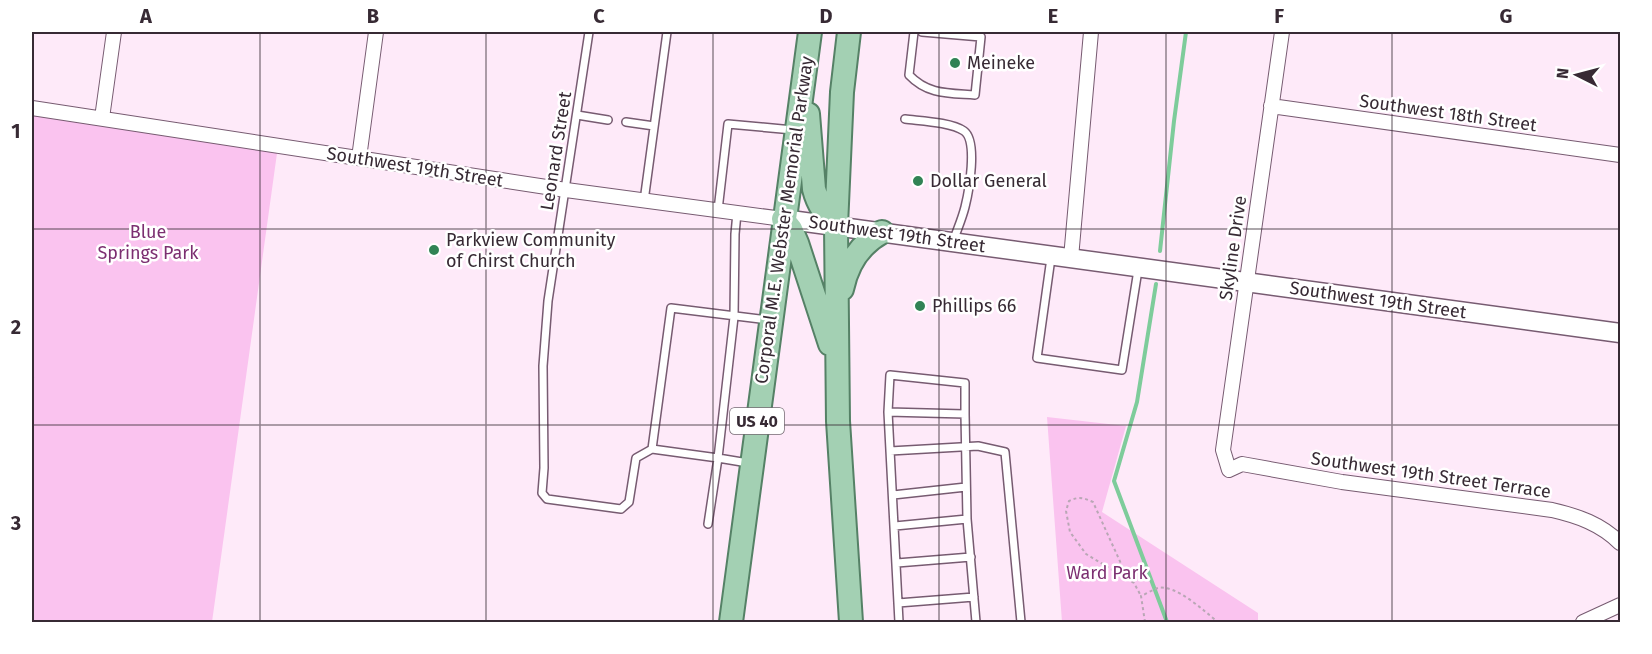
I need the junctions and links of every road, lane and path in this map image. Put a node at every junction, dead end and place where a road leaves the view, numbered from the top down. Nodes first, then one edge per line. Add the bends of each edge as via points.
1 (114, 32) edge
2 (376, 32) edge
3 (589, 32) edge
4 (667, 32) edge
5 (810, 32) edge
6 (849, 32) edge
7 (914, 32) edge
8 (922, 32) edge
9 (1091, 32) edge
10 (1282, 32) edge
11 (804, 74) junction
12 (1271, 106) junction
13 (32, 108) edge
14 (577, 115) junction
15 (102, 118) junction
16 (905, 119) dead end
17 (608, 120) dead end
18 (626, 122) dead end
19 (654, 126) junction
20 (796, 131) junction
21 (1620, 155) edge
22 (359, 158) junction
23 (566, 190) junction
24 (644, 201) junction
25 (718, 210) junction
26 (737, 213) junction
27 (783, 219) junction
28 (836, 226) junction
29 (882, 232) junction
30 (953, 242) junction
31 (1052, 255) junction
32 (1071, 258) junction
33 (1139, 267) junction
34 (1247, 282) junction
35 (837, 311) junction
36 (734, 317) junction
37 (770, 321) junction
38 (1620, 333) edge
39 (837, 365) junction
40 (32, 375) edge
41 (34, 379) dead end
42 (888, 412) junction
43 (965, 414) junction
44 (966, 446) junction
45 (652, 449) junction
46 (890, 451) junction
47 (718, 458) junction
48 (751, 464) junction
49 (1229, 470) joint
50 (966, 487) junction
51 (893, 495) junction
52 (966, 519) junction
53 (708, 524) dead end
54 (895, 526) junction
55 (1620, 543) edge
56 (971, 558) junction
57 (897, 563) junction
58 (1128, 579) junction
59 (1141, 596) junction
60 (974, 597) junction
61 (898, 603) junction
62 (1620, 605) edge
63 (731, 622) edge
64 (851, 622) edge
65 (899, 622) edge
66 (976, 622) edge
67 (1021, 622) edge
68 (1145, 622) edge
69 (1218, 622) edge
70 (1583, 622) edge

1 - 15 street
2 - 22 street
3 - 14 lane, Leonard Street
4 - 19 lane
5 - 11 main road, Corporal M.E. Webster Memorial Parkway / US 40
6 - 28 main road
7 - 8 lane via 909,75 919,85 934,91 975,95 981,38
9 - 32 street
10 - 12 street, Skyline Drive
11 - 20 main road, Corporal M.E. Webster Memorial Parkway / US 40
11 - 28 main road via 813,189 825,214
12 - 21 street, Southwest 18th Street
12 - 34 street, Skyline Drive
13 - 15 street, Southwest 19th Street
14 - 17 lane
14 - 23 lane, Leonard Street
15 - 22 street, Southwest 19th Street
16 - 30 lane via 956,127 966,132 970,140 969,184
18 - 19 lane
19 - 24 lane
20 - 25 lane via 728,124
20 - 27 main road, Corporal M.E. Webster Memorial Parkway / US 40
22 - 23 street, Southwest 19th Street
23 - 24 street, Southwest 19th Street
23 - 45 lane, Leonard Street via 543,366 542,493 547,499 621,509 629,502 636,458
24 - 25 street, Southwest 19th Street
25 - 26 street, Southwest 19th Street
26 - 27 street, Southwest 19th Street
26 - 36 lane
27 - 28 street, Southwest 19th Street
27 - 37 main road, Corporal M.E. Webster Memorial Parkway / US 40
27 - 39 main road via 791,229 805,266
28 - 29 street, Southwest 19th Street
28 - 35 main road
29 - 30 street, Southwest 19th Street
29 - 35 main road via 855,256 844,274
30 - 31 street, Southwest 19th Street
31 - 32 street, Southwest 19th Street
31 - 33 lane via 1037,358 1122,370
32 - 33 street, Southwest 19th Street
33 - 34 street, Southwest 19th Street
34 - 38 street, Southwest 19th Street
34 - 49 street, Skyline Drive via 1223,450
35 - 39 main road
36 - 37 lane
36 - 45 lane via 671,308
36 - 47 lane
37 - 48 main road, Corporal M.E. Webster Memorial Parkway / US 40
39 - 64 main road
40 - 41 path
42 - 43 lane
42 - 43 lane via 890,375 965,383
42 - 46 lane
43 - 44 lane
44 - 46 lane
44 - 50 lane
44 - 67 lane via 1005,452
45 - 47 lane
46 - 51 lane
47 - 48 lane
47 - 53 lane
48 - 63 main road, Corporal M.E. Webster Memorial Parkway / US 40
49 - 55 street, Southwest 19th Street Terrace via 1242,464 1342,482 1552,510 1592,522
50 - 51 lane
50 - 52 lane
51 - 54 lane
52 - 54 lane
52 - 56 lane
54 - 57 lane
56 - 57 lane
56 - 60 lane
57 - 61 lane
58 - 58 path via 1086,554 1070,532 1066,512 1069,501 1076,497 1093,502
58 - 59 path
59 - 68 path
59 - 69 path via 1166,588 1192,601
60 - 61 lane
60 - 66 lane
61 - 65 lane
62 - 70 street

